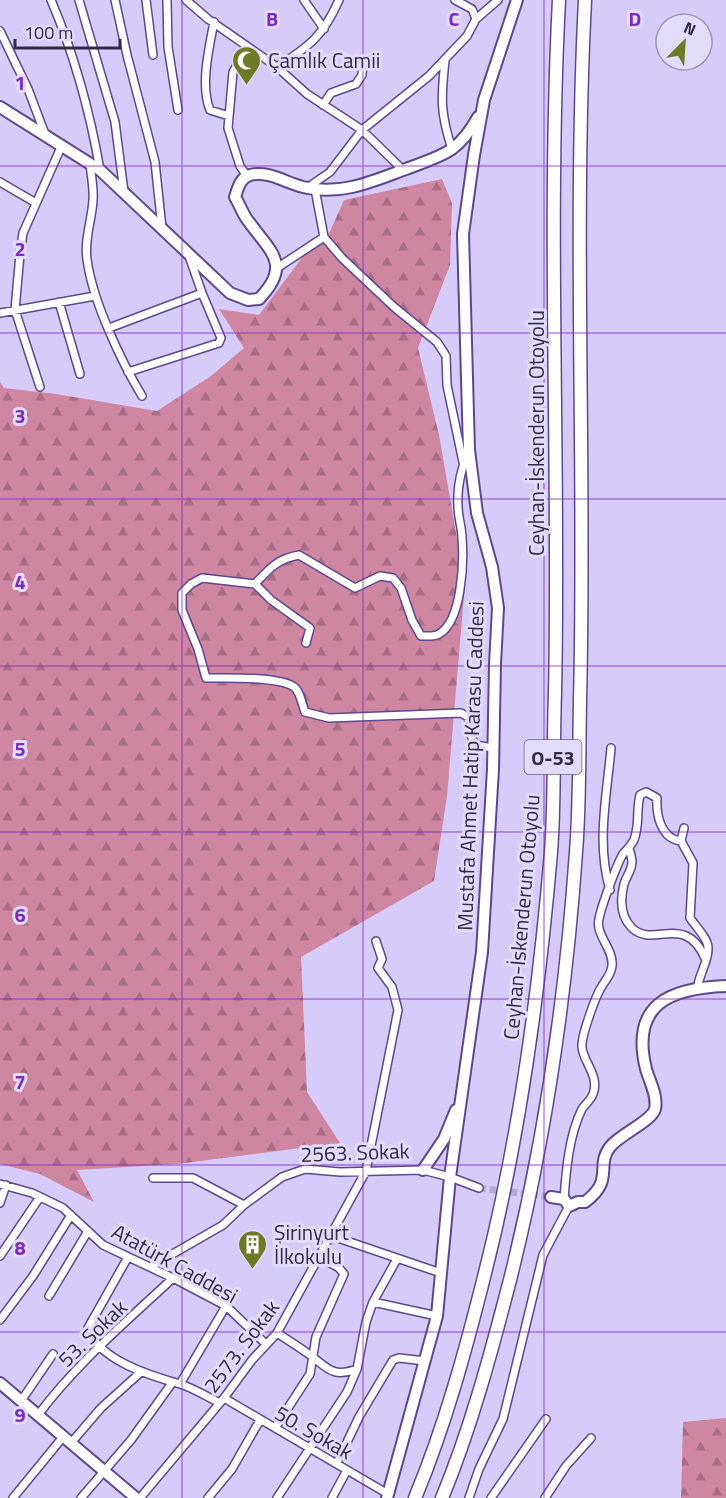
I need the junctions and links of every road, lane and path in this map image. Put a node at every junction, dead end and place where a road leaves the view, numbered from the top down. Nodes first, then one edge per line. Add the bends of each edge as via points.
1 (51, 0) edge
2 (79, 0) edge
3 (115, 0) edge
4 (146, 0) edge
5 (167, 0) edge
6 (186, 0) edge
7 (304, 0) edge
8 (339, 0) edge
9 (455, 0) edge
10 (498, 0) edge
11 (517, 0) edge
12 (559, 0) edge
13 (585, 0) edge
14 (476, 19) junction
15 (213, 22) junction
16 (324, 29) junction
17 (0, 31) edge
18 (248, 47) junction
19 (153, 55) dead end
20 (445, 59) junction
21 (363, 60) dead end
22 (277, 67) junction
23 (484, 100) junction
24 (323, 105) junction
25 (0, 107) edge
26 (178, 110) dead end
27 (229, 116) junction
28 (362, 130) junction
29 (45, 135) junction
30 (62, 145) junction
31 (452, 149) junction
32 (90, 163) junction
33 (100, 170) junction
34 (404, 170) junction
35 (247, 176) junction
36 (0, 182) edge
37 (311, 189) junction
38 (125, 194) junction
39 (36, 203) junction
40 (163, 231) junction
41 (324, 237) junction
42 (189, 254) junction
43 (277, 268) junction
44 (202, 293) junction
45 (95, 296) junction
46 (59, 302) junction
47 (15, 310) junction
48 (0, 313) edge
49 (109, 328) junction
50 (128, 372) junction
51 (80, 374) dead end
52 (40, 387) dead end
53 (142, 396) dead end
54 (469, 450) junction
55 (464, 463) junction
56 (255, 584) junction
57 (306, 643) dead end
58 (493, 748) junction
59 (611, 748) dead end
60 (684, 828) dead end
61 (681, 841) junction
62 (629, 848) junction
63 (610, 890) junction
64 (376, 941) dead end
65 (706, 960) junction
66 (726, 986) edge
67 (698, 987) junction
68 (463, 1092) junction
69 (423, 1170) junction
70 (366, 1171) junction
71 (450, 1177) junction
72 (153, 1178) dead end
73 (3, 1185) edge
74 (479, 1188) tunnel mouth
75 (40, 1197) junction
76 (551, 1197) tunnel mouth
77 (566, 1202) junction
78 (0, 1203) edge
79 (244, 1205) junction
80 (71, 1215) junction
81 (87, 1231) junction
82 (332, 1236) junction
83 (0, 1256) edge
84 (128, 1257) junction
85 (320, 1257) junction
86 (397, 1259) junction
87 (150, 1267) junction
88 (441, 1273) junction
89 (173, 1278) junction
90 (49, 1296) dead end
91 (373, 1302) junction
92 (226, 1306) junction
93 (437, 1316) junction
94 (0, 1320) edge
95 (277, 1333) junction
96 (266, 1344) junction
97 (99, 1346) junction
98 (53, 1354) dead end
99 (313, 1356) junction
100 (424, 1361) junction
101 (357, 1369) junction
102 (141, 1372) junction
103 (0, 1383) edge
104 (176, 1384) junction
105 (221, 1400) junction
106 (21, 1401) junction
107 (38, 1415) junction
108 (546, 1419) dead end
109 (260, 1420) junction
110 (275, 1428) junction
111 (591, 1438) dead end
112 (67, 1440) junction
113 (310, 1448) junction
114 (337, 1463) junction
115 (347, 1470) junction
116 (104, 1472) junction
117 (388, 1496) edge
118 (13, 1498) edge
119 (81, 1498) edge
120 (136, 1498) edge
121 (140, 1498) edge
122 (208, 1498) edge
123 (277, 1498) edge
124 (332, 1498) edge
125 (415, 1498) edge
126 (442, 1498) edge
127 (469, 1498) edge
128 (491, 1498) edge
129 (545, 1498) edge

1 - 33 street via 78,77
2 - 38 street via 115,122
3 - 40 street via 156,162
4 - 19 street
5 - 26 street via 168,47
6 - 15 street
7 - 16 street
8 - 16 street
9 - 14 street via 472,9
10 - 14 street
11 - 23 street, Mustafa Ahmet Hatip Karasu Caddesi
12 - 125 highway, Ceyhan-İskenderun Otoyolu / O-53 via 555,261 557,600 551,849 532,1034 501,1210 466,1351
13 - 126 highway, O-53 via 580,272 582,600 576,850 557,1037 526,1215 490,1357
14 - 20 street via 467,36
15 - 18 street
15 - 27 street via 207,102 210,110
16 - 22 street via 303,51
17 - 29 street
18 - 22 street
18 - 27 street via 233,72
20 - 28 street
20 - 31 street via 443,122
21 - 24 street via 362,75 356,84 331,93
22 - 24 street
23 - 31 street via 469,133
23 - 54 street, Mustafa Ahmet Hatip Karasu Caddesi via 464,234
24 - 28 street
25 - 29 street
27 - 35 street via 228,128
28 - 34 street
28 - 37 street via 330,172
29 - 30 street
30 - 32 street
30 - 39 street
31 - 34 street
32 - 33 street
32 - 45 street via 93,199 87,259
33 - 38 street
34 - 37 street via 337,191
35 - 37 street via 280,177
35 - 43 street via 235,197 271,250
36 - 39 street
37 - 41 street
38 - 40 street
39 - 47 street via 23,233
40 - 42 street
41 - 43 street
41 - 55 street via 394,307 437,342 446,356 447,385
42 - 43 street via 231,292 248,300 259,299 272,286
42 - 44 street
44 - 49 street
44 - 50 street via 221,338 219,343
45 - 46 street
45 - 49 street
46 - 47 street
46 - 51 street
47 - 48 street
47 - 52 street
49 - 50 street
50 - 53 street
54 - 55 street
54 - 58 street, Mustafa Ahmet Hatip Karasu Caddesi via 477,513 498,608
55 - 56 street via 458,507 462,578 455,614 441,633 421,636 393,578 380,576 355,588 299,555 284,558
56 - 57 street via 310,628
56 - 58 street via 202,578 182,593 182,610 206,678 287,683 296,688 305,712 329,718 461,713 468,717 475,745
58 - 68 street, Mustafa Ahmet Hatip Karasu Caddesi via 482,952
59 - 63 street via 602,843
60 - 61 street
61 - 62 street via 675,841 662,827 657,798 646,792 640,795 639,819
61 - 65 street via 693,863 690,918 706,939
62 - 63 street
62 - 65 street via 632,862 624,884 623,916 633,929 646,935 669,932 691,939
63 - 77 street via 598,921 612,965 583,1040 582,1048 594,1080 593,1095 582,1110 574,1135 566,1174
64 - 70 street, 2573. Sokak via 382,959 378,968 392,987 398,1010
65 - 67 street
66 - 67 street
67 - 77 street via 679,992 649,1015 641,1039 655,1109 608,1149 600,1189 585,1202
68 - 69 street via 444,1139
68 - 71 street, Mustafa Ahmet Hatip Karasu Caddesi
69 - 70 street, 2563. Sokak
69 - 71 street, 2563. Sokak
70 - 79 street, 2563. Sokak via 305,1170 282,1177
70 - 82 street, 2573. Sokak
71 - 74 street, 2563. Sokak
71 - 88 street, Mustafa Ahmet Hatip Karasu Caddesi
72 - 79 street via 193,1178
73 - 75 street, Atatürk Caddesi
73 - 78 street
75 - 80 street, Atatürk Caddesi
75 - 83 street
76 - 77 street
77 - 127 street via 543,1255 503,1419
79 - 87 street, 2563. Sokak via 223,1225
80 - 81 street, Atatürk Caddesi
80 - 94 street
81 - 84 street, Atatürk Caddesi via 103,1245
81 - 90 street
82 - 85 street, 2573. Sokak
82 - 86 street
84 - 87 street, Atatürk Caddesi
84 - 97 street via 88,1328
85 - 95 street, 2573. Sokak
85 - 99 street via 344,1274 316,1337
86 - 88 street
86 - 91 street
87 - 89 street, Atatürk Caddesi
88 - 93 street, Mustafa Ahmet Hatip Karasu Caddesi
89 - 92 street, Atatürk Caddesi
89 - 97 street, 53. Sokak
91 - 93 street
91 - 101 street
92 - 96 street, Atatürk Caddesi
92 - 104 street
93 - 100 street, Mustafa Ahmet Hatip Karasu Caddesi
95 - 96 street, 2573. Sokak
95 - 99 street
96 - 105 street, 2573. Sokak
97 - 102 street, 50. Sokak
97 - 107 street, 53. Sokak
98 - 106 street
99 - 101 street via 335,1372
99 - 110 street via 310,1374
100 - 114 street via 393,1360
100 - 117 street, Mustafa Ahmet Hatip Karasu Caddesi
101 - 113 street via 347,1392
102 - 104 street, 50. Sokak
102 - 112 street
103 - 106 street
104 - 105 street, 50. Sokak
104 - 116 street
105 - 109 street, 50. Sokak
105 - 121 street, 2573. Sokak
106 - 107 street
107 - 112 street
108 - 128 street
109 - 110 street, 50. Sokak
109 - 122 street via 232,1469
110 - 113 street, 50. Sokak
111 - 129 street
112 - 116 street
112 - 118 street
113 - 114 street, 50. Sokak
113 - 123 street
114 - 115 street, 50. Sokak
115 - 117 street, 50. Sokak
115 - 124 street
116 - 119 street
116 - 120 street

